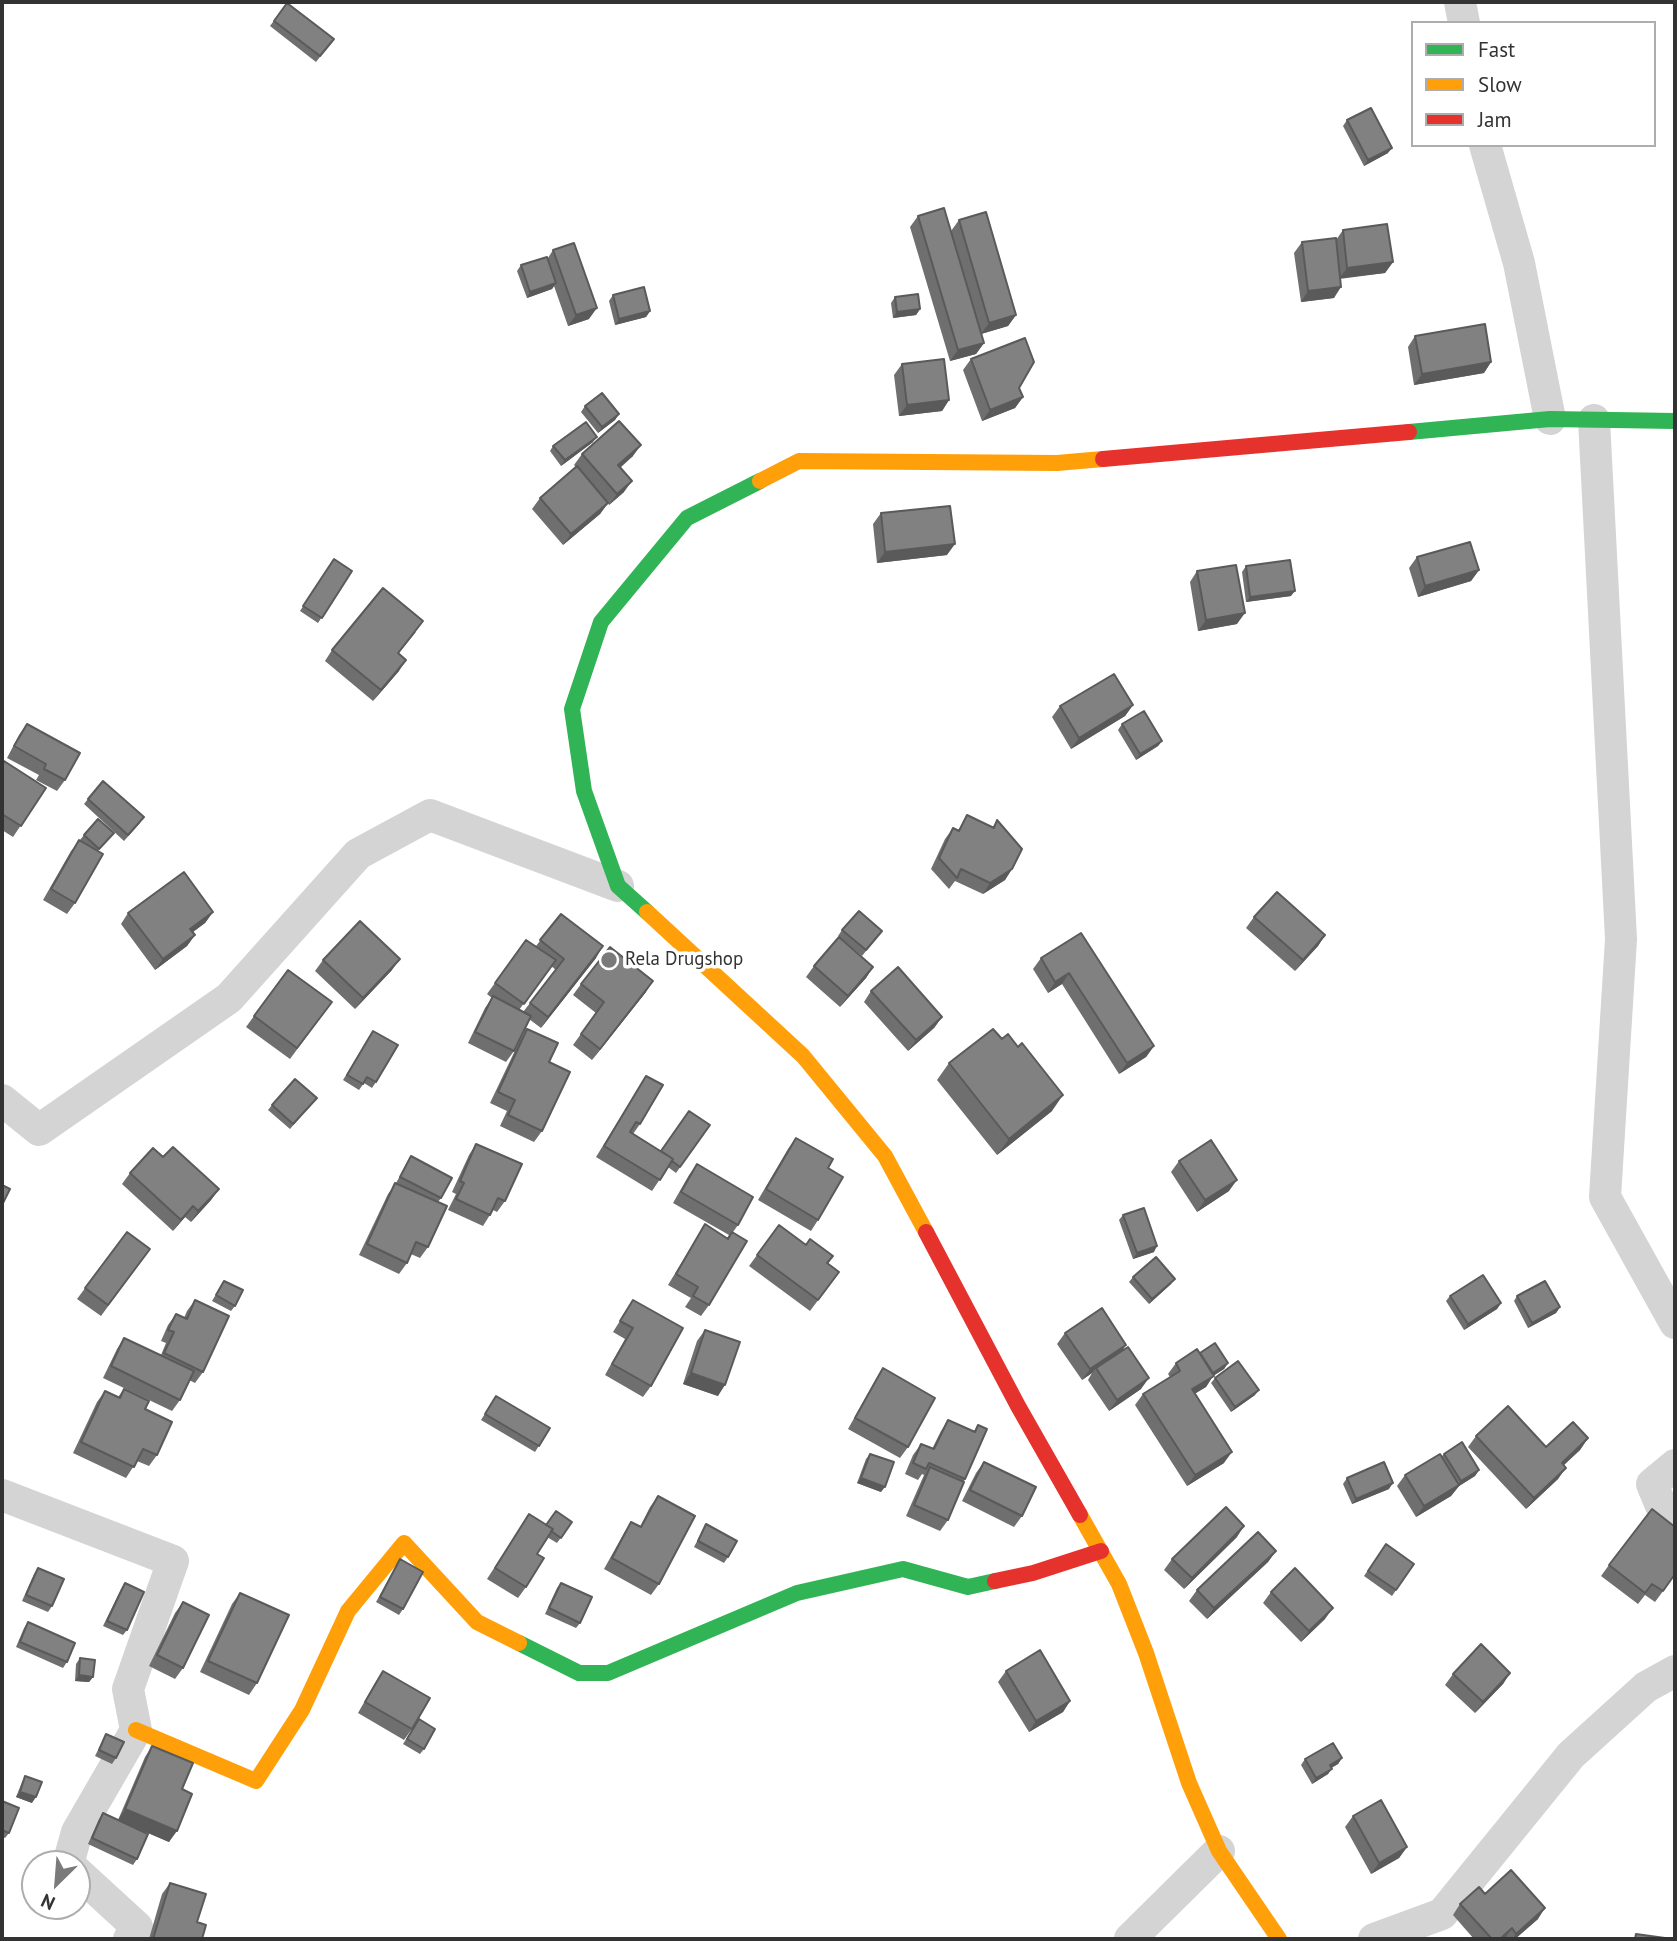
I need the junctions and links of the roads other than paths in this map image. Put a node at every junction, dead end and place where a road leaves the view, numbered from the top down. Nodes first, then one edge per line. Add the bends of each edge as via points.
1 (1460, 2) edge
2 (1464, 21) edge
3 (1486, 147) edge
4 (1550, 419) junction
5 (1594, 420) junction
6 (1675, 421) edge
7 (618, 886) junction
8 (2, 1100) edge
9 (1675, 1323) edge
10 (1675, 1465) edge
11 (2, 1495) edge
12 (1675, 1528) edge
13 (1101, 1551) junction
14 (1675, 1671) edge
15 (136, 1730) junction
16 (72, 1850) edge
17 (1219, 1852) junction
18 (91, 1885) edge
19 (129, 1939) edge
20 (1130, 1939) edge
21 (1279, 1939) edge
22 (1374, 1939) edge

1 - 2 street
3 - 4 street via 1519,263
4 - 5 street
4 - 7 street via 1057,463 799,461 687,518 600,622 572,709 584,791
5 - 6 street
5 - 9 street via 1621,939 1605,1197
7 - 8 street via 430,816 358,854 229,998 39,1129
7 - 13 street via 803,1056 885,1156
10 - 12 street via 1652,1484
11 - 15 street via 173,1561 128,1689
13 - 15 street via 968,1587 903,1569 810,1590 608,1673 579,1673 477,1622 404,1543 348,1611 302,1710 256,1781
13 - 17 street via 1119,1584 1189,1783
14 - 22 street via 1646,1687 1572,1755 1442,1914
15 - 16 street via 76,1832
17 - 20 street
17 - 21 street
18 - 19 street via 137,1927

